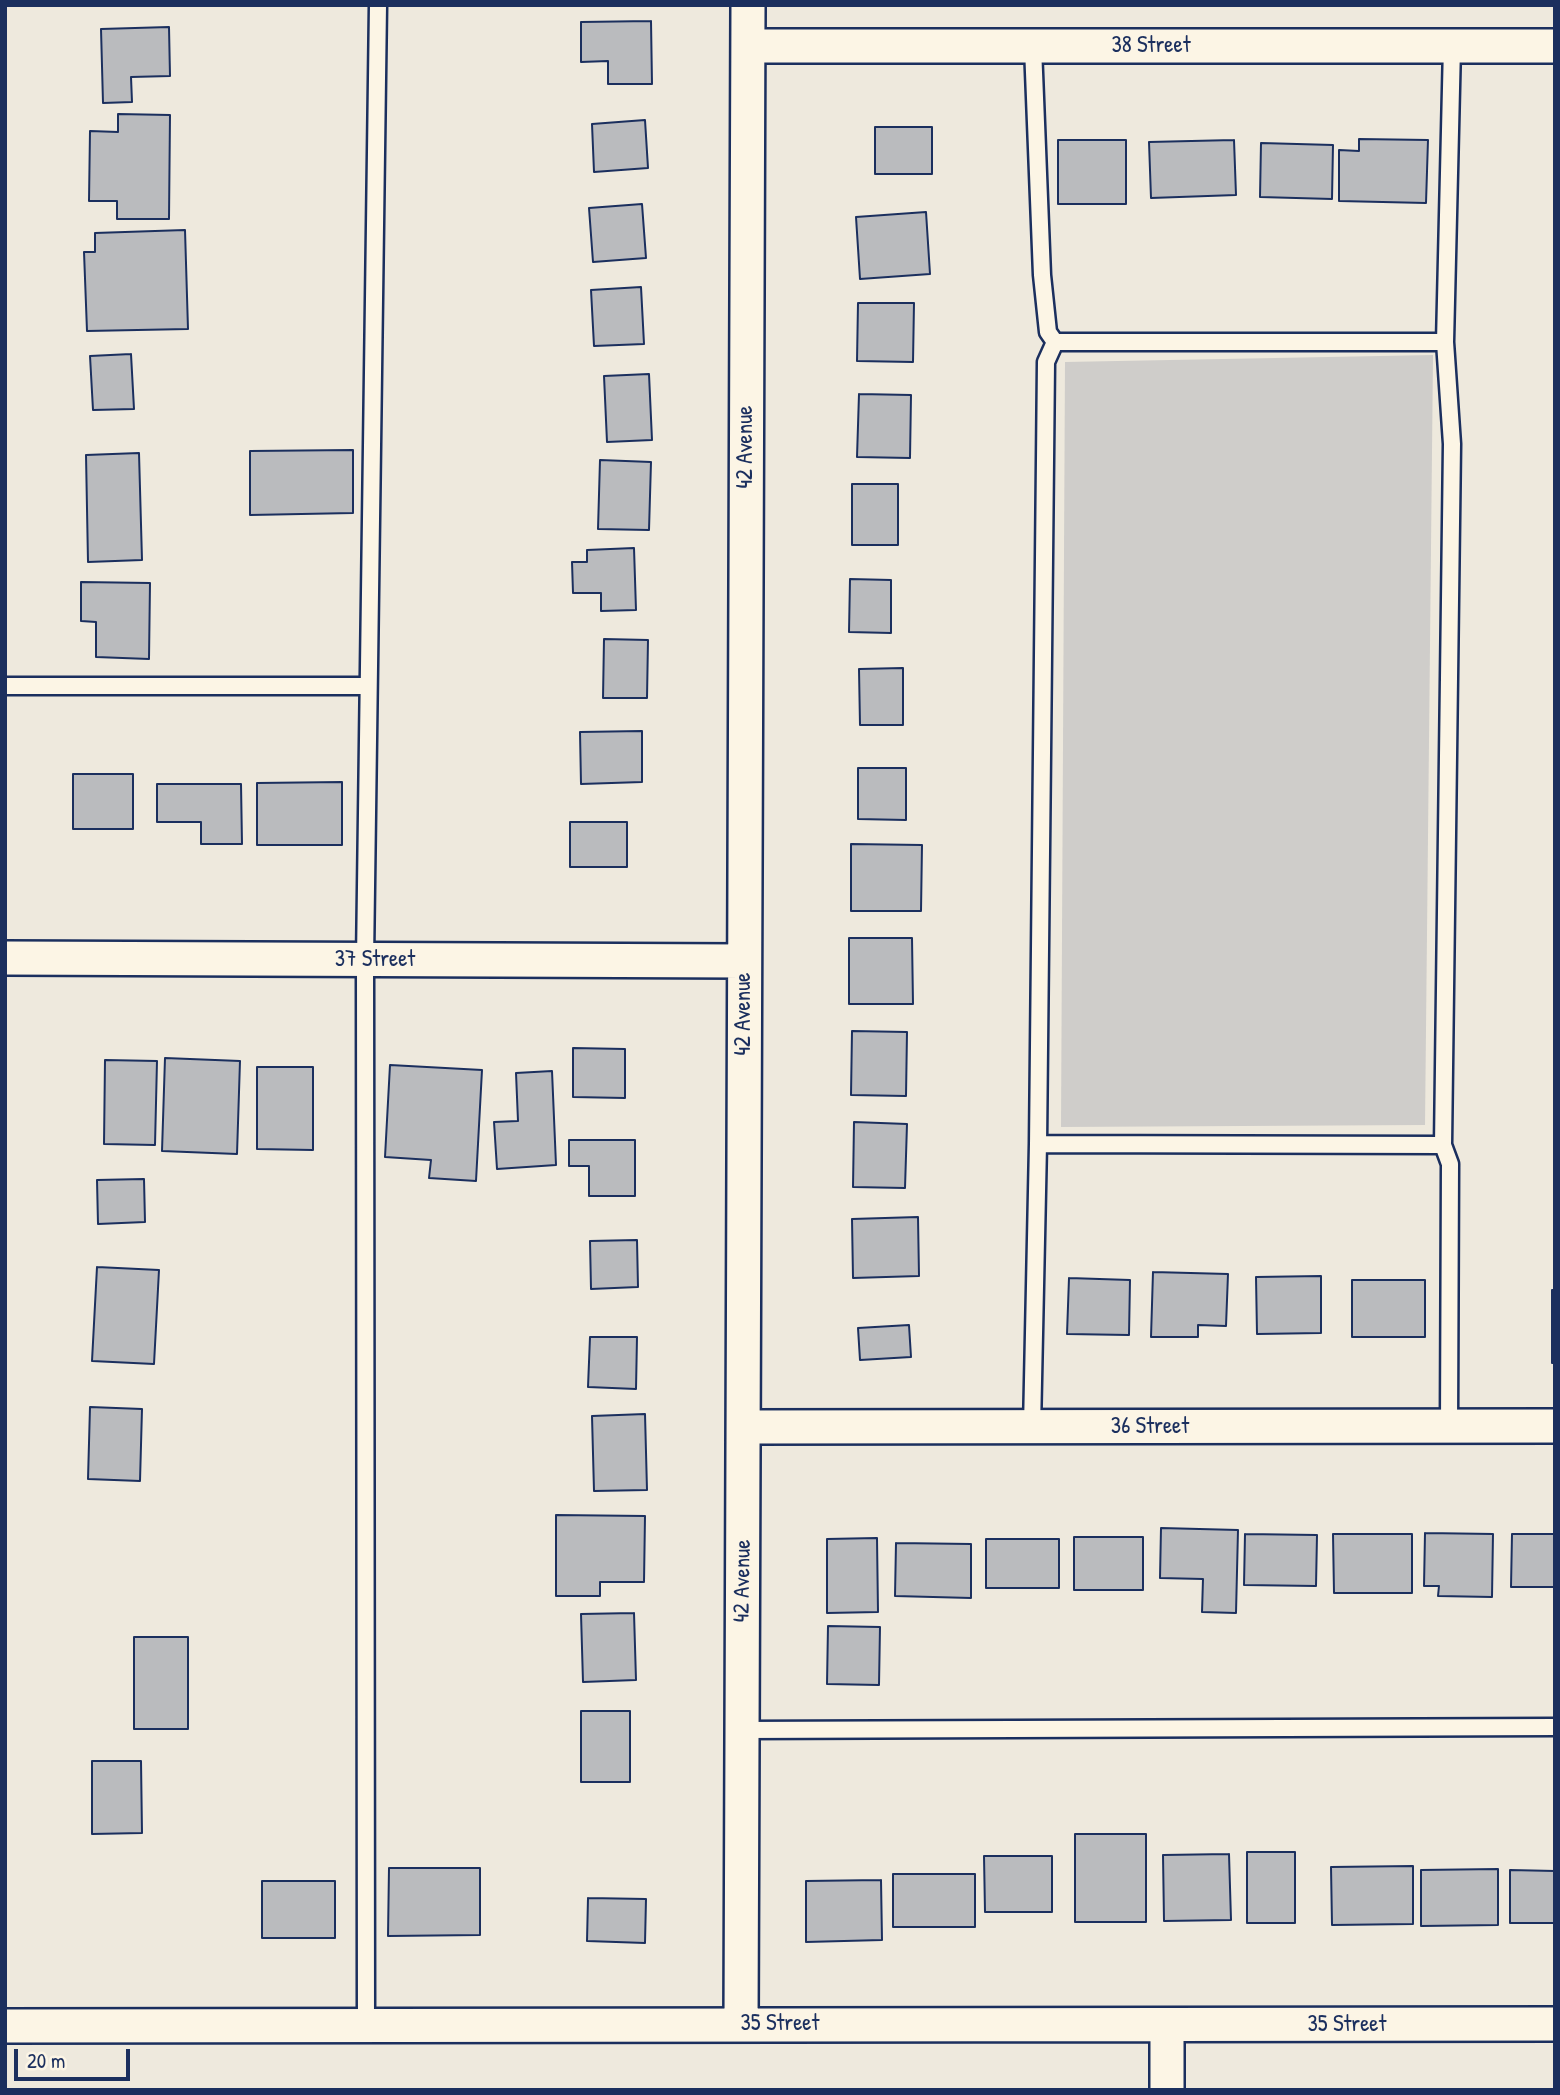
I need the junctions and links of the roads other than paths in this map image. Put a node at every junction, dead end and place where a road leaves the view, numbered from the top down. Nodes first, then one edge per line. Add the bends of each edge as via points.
1 (378, 5) edge
2 (748, 5) edge
3 (748, 46) junction
4 (1452, 46) junction
5 (1555, 46) edge
6 (1033, 47) junction
7 (1055, 342) junction
8 (1445, 342) junction
9 (5, 685) edge
10 (368, 685) junction
11 (5, 958) edge
12 (365, 960) junction
13 (744, 961) junction
14 (1038, 1144) junction
15 (1443, 1145) junction
16 (1449, 1426) junction
17 (1555, 1426) edge
18 (745, 1427) junction
19 (1032, 1428) junction
20 (1555, 1727) edge
21 (742, 1730) junction
22 (741, 2024) junction
23 (1555, 2024) edge
24 (5, 2026) edge
25 (366, 2026) junction
26 (1167, 2026) junction
27 (1167, 2090) edge

1 - 10 lane
2 - 3 street, 42 Avenue
3 - 6 street, 38 Street
3 - 13 street, 42 Avenue
4 - 5 street, 38 Street
4 - 6 street, 38 Street
4 - 8 lane
6 - 7 lane via 1042,275 1048,332
7 - 8 lane
7 - 14 lane via 1046,362
8 - 15 lane via 1452,444
9 - 10 lane
10 - 12 lane
11 - 12 street, 37 Street
12 - 13 street, 37 Street
12 - 25 lane
13 - 18 street, 42 Avenue
14 - 15 lane
14 - 19 lane
15 - 16 lane via 1450,1164
16 - 17 street, 36 Street
16 - 19 street, 36 Street
18 - 19 street, 36 Street
18 - 21 street, 42 Avenue
20 - 21 lane
21 - 22 street, 42 Avenue
22 - 25 street, 35 Street
22 - 26 street, 35 Street
23 - 26 street, 35 Street
24 - 25 street, 35 Street
26 - 27 street

